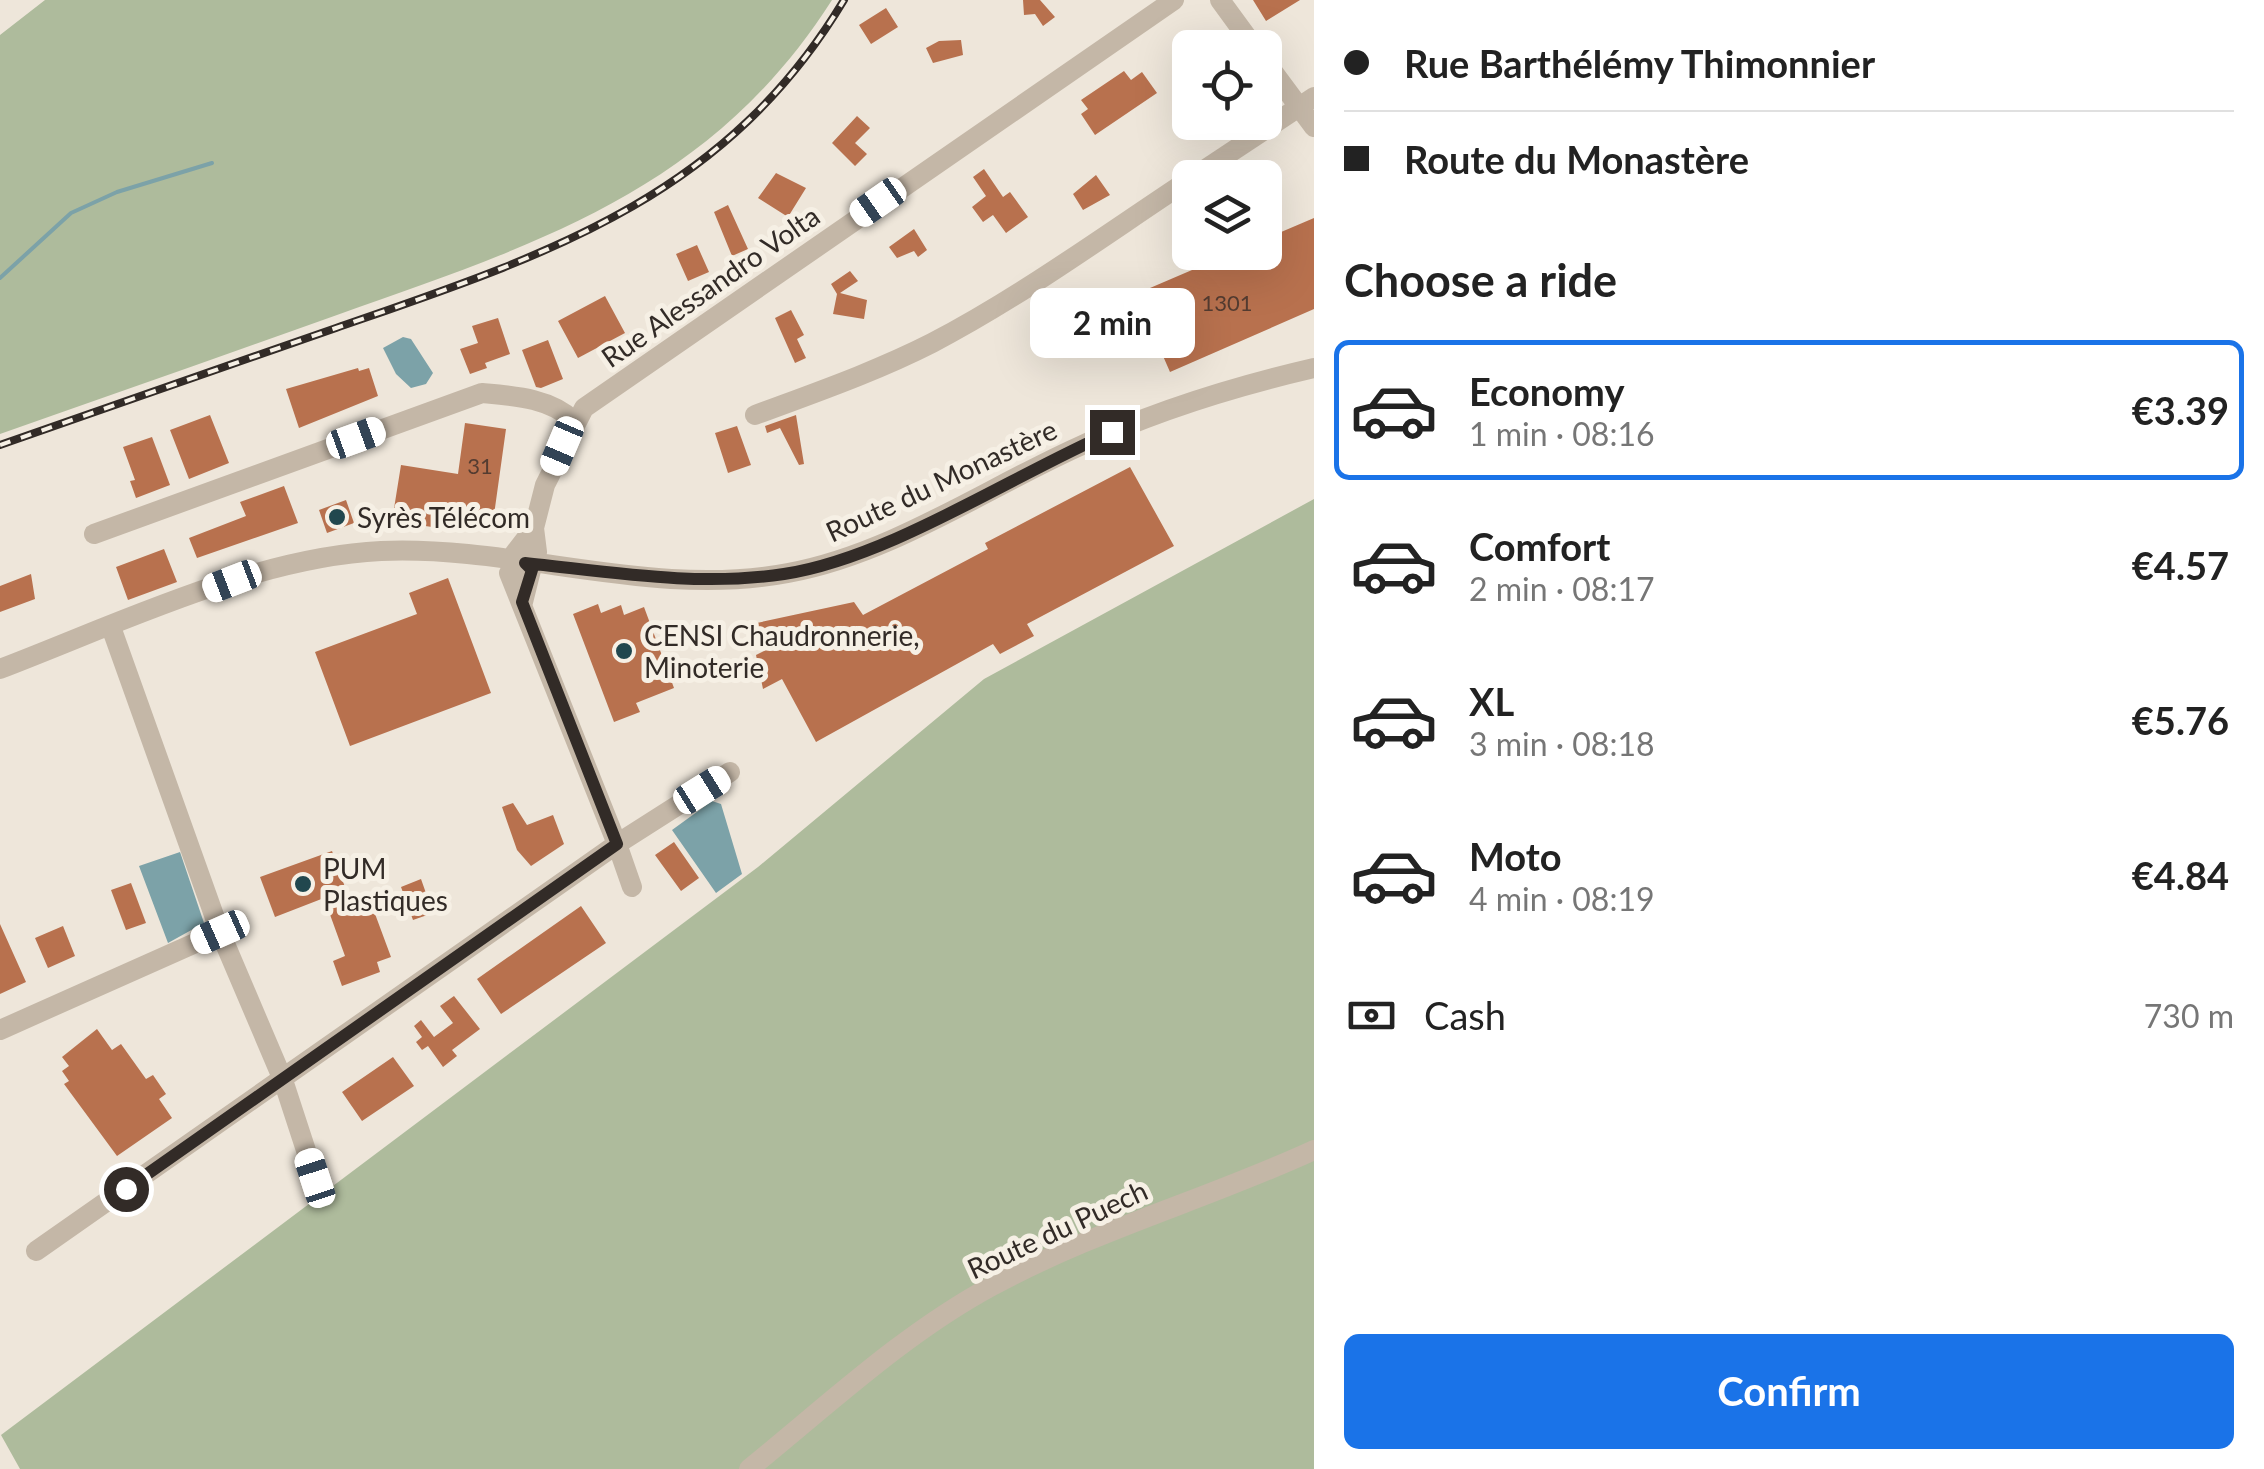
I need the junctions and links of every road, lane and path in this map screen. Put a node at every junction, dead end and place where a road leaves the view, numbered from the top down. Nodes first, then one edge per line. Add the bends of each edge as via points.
1 (1174, 0) edge
2 (1220, 0) edge
3 (1242, 30) edge
4 (1282, 78) edge
5 (1306, 103) edge
6 (1314, 127) edge
7 (1219, 160) edge
8 (1172, 191) edge
9 (1314, 368) edge
10 (755, 415) dead end
11 (574, 421) junction
12 (94, 534) dead end
13 (525, 563) junction
14 (111, 627) junction
15 (0, 668) edge
16 (730, 772) dead end
17 (617, 844) junction
18 (632, 887) dead end
19 (220, 932) junction
20 (0, 1030) edge
21 (283, 1080) junction
22 (1314, 1150) edge
23 (315, 1178) dead end
24 (36, 1251) dead end
25 (749, 1469) edge

1 - 11 street, Rue Alessandro Volta via 623,379
2 - 3 street
4 - 5 street
5 - 6 street
5 - 7 street
8 - 10 street via 932,342
9 - 13 street, Route du Monastère via 1147,417 884,542 787,574 704,580
11 - 12 street via 547,404 482,393
11 - 13 street, Rue Alessandro Volta via 534,528 514,554
13 - 14 street, Route du Monastère via 384,550 336,555 232,581
13 - 17 street via 532,570 522,602
14 - 15 street, Route du Monastère
14 - 19 street
16 - 17 street
17 - 18 street
17 - 21 street
19 - 20 street
19 - 21 street
21 - 23 street
21 - 24 street
22 - 25 street, Route du Puech via 989,1288 908,1340

